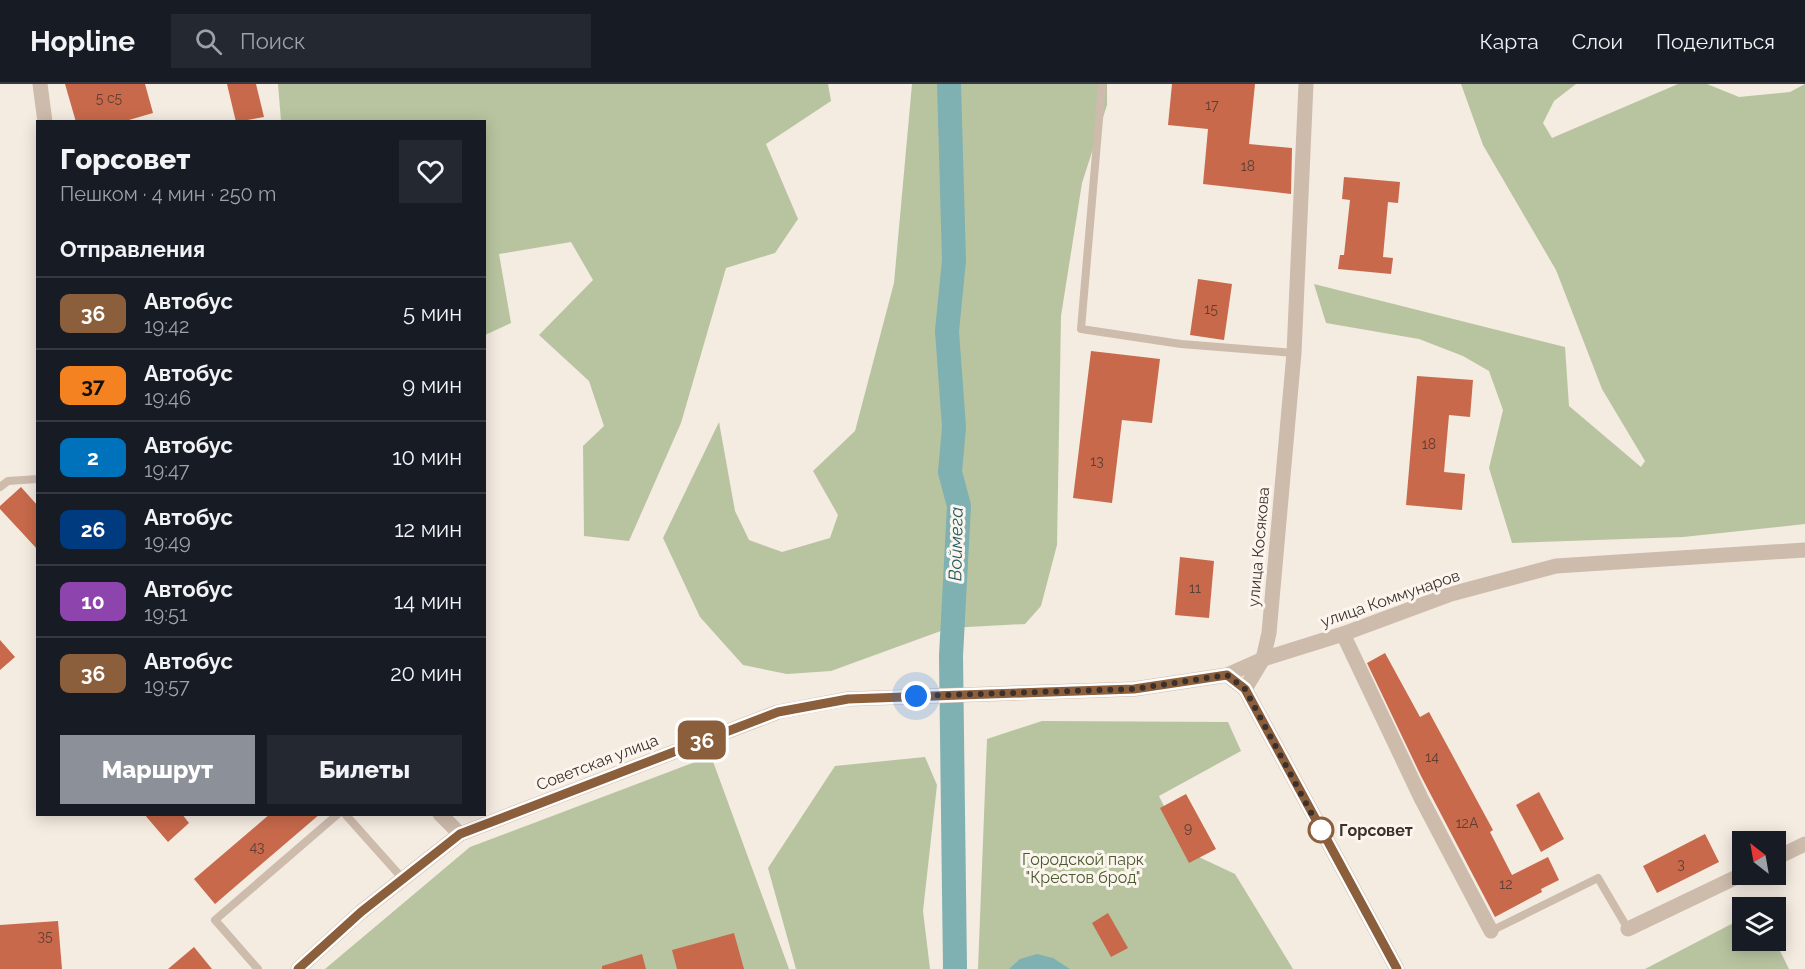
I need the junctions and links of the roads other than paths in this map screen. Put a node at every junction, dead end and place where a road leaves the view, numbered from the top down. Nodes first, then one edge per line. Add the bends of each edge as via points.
1 (40, 84) edge
2 (1102, 84) edge
3 (1306, 84) edge
4 (45, 120) edge
5 (1294, 352) junction
6 (36, 479) edge
7 (0, 487) edge
8 (1805, 550) edge
9 (1343, 634) junction
10 (1263, 659) junction
11 (1227, 675) junction
12 (1245, 689) junction
13 (990, 694) joint
14 (336, 816) edge
15 (347, 816) edge
16 (442, 816) edge
17 (460, 834) junction
18 (1805, 844) edge
19 (1786, 853) edge
20 (403, 879) junction
21 (1732, 879) edge
22 (1629, 929) joint
23 (1491, 931) joint
24 (258, 969) edge
25 (298, 969) edge
26 (1397, 969) edge

1 - 4 street
2 - 5 lane via 1081,329 1181,344
3 - 5 street, улица Косякова
5 - 10 street, улица Косякова via 1269,633
6 - 7 lane via 8,481
8 - 9 street, улица Коммунаров via 1556,566 1451,594
9 - 10 street, улица Коммунаров
9 - 23 street via 1421,798
10 - 11 street, улица Коммунаров
10 - 12 street, улица Косякова
11 - 12 street
11 - 13 street, улица Коммунаров via 1134,689
12 - 26 street
13 - 17 street, Советская улица via 848,699 778,712
14 - 24 lane via 215,920
15 - 20 lane
16 - 17 street
17 - 20 street, Советская улица
18 - 19 street
20 - 25 street, Советская улица
21 - 22 street
22 - 23 lane via 1598,878

